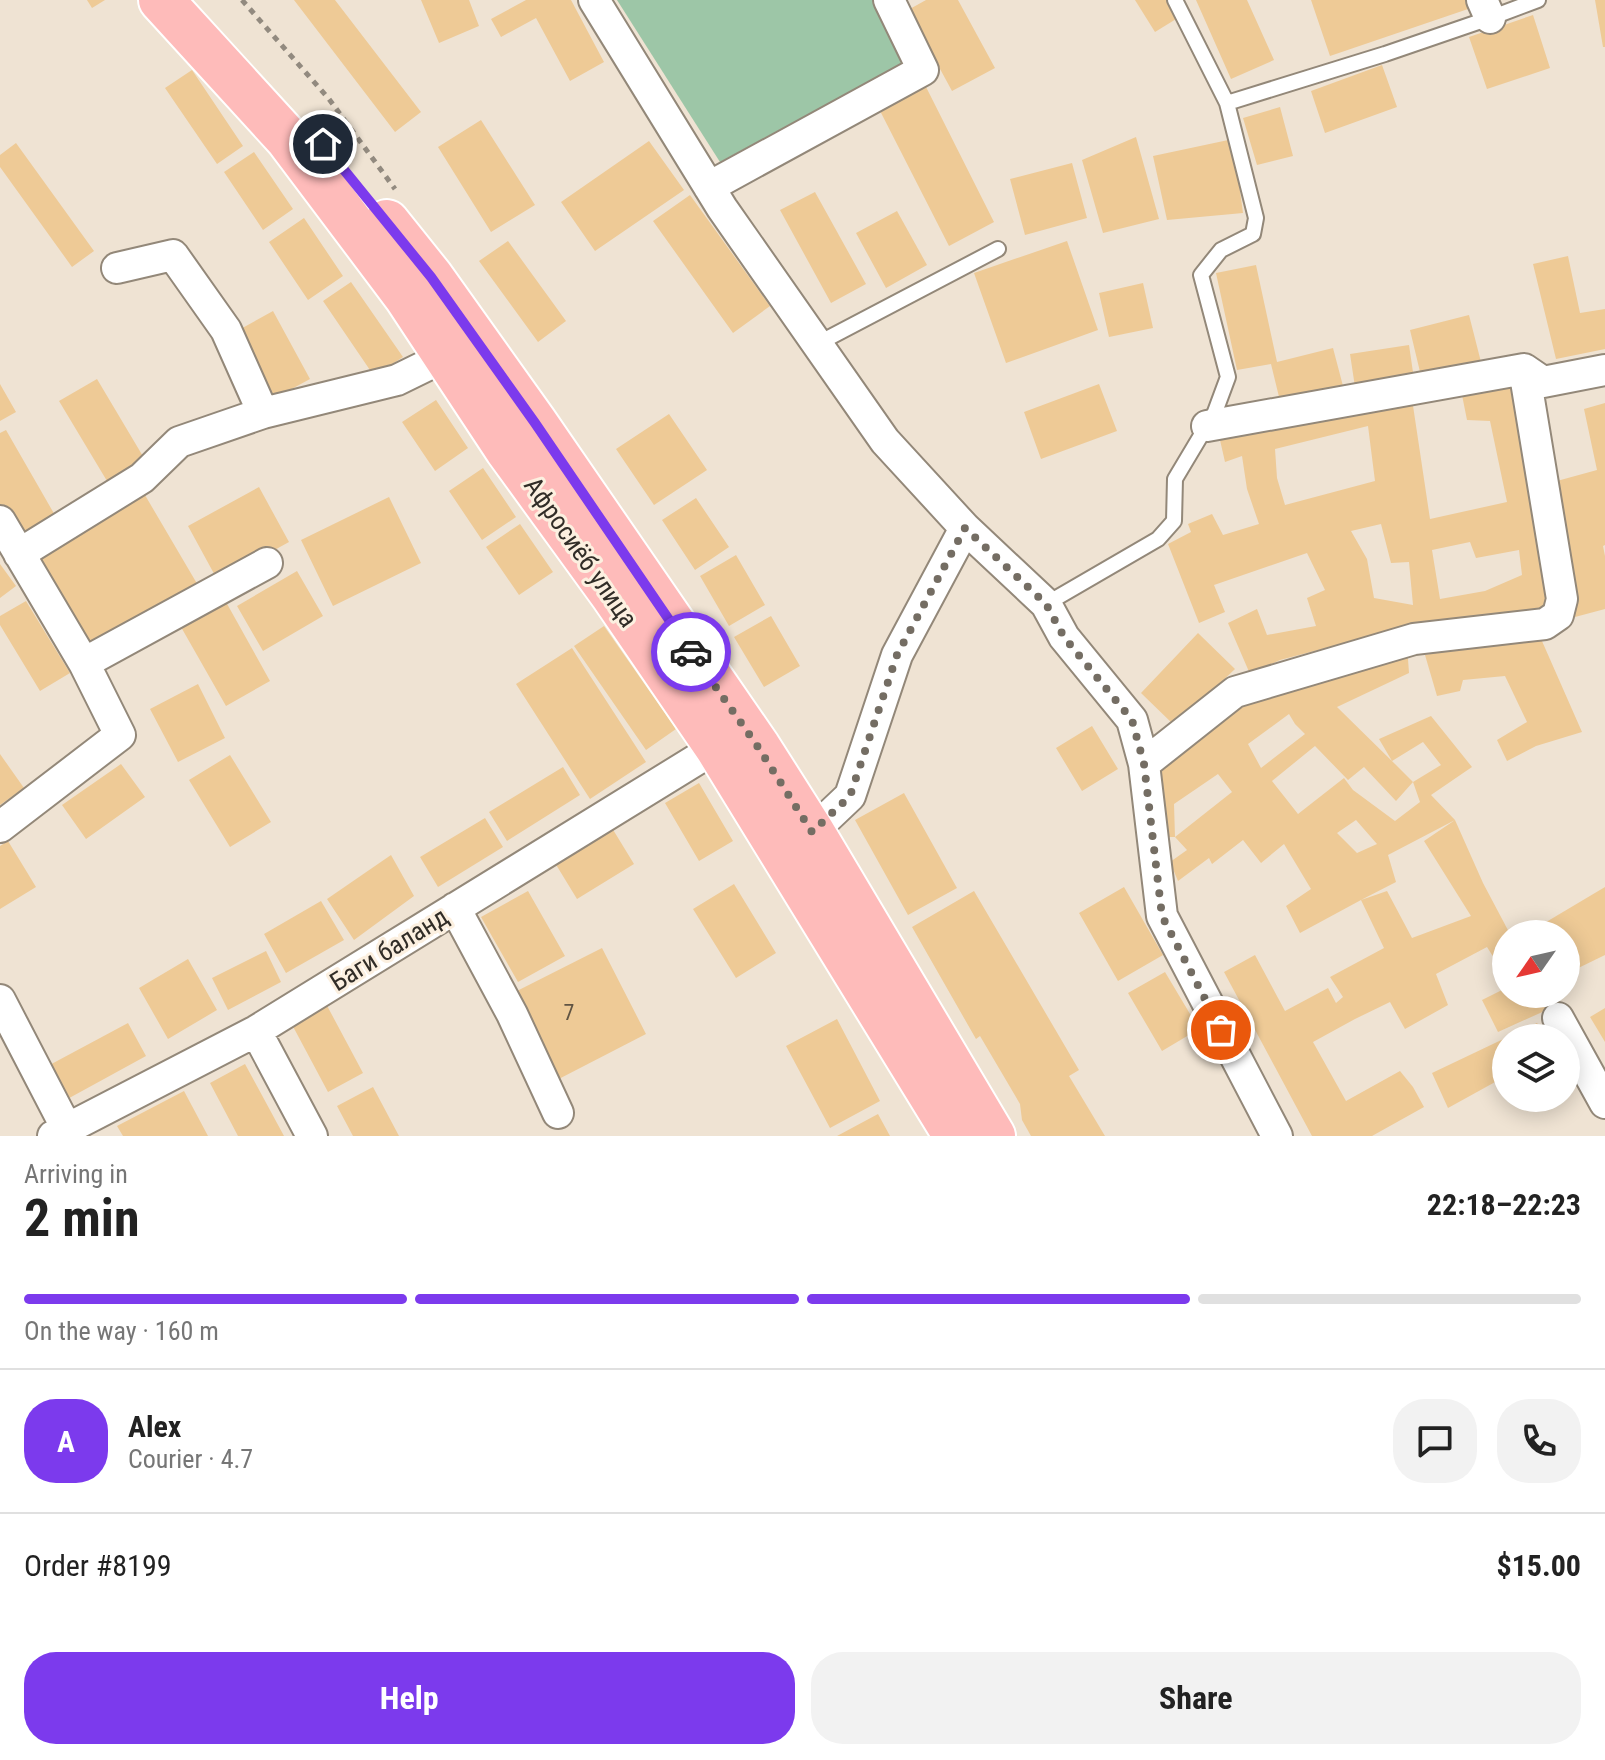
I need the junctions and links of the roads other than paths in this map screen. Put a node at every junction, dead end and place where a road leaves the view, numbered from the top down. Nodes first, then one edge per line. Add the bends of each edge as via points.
1 (161, 0) edge
2 (202, 0) edge
3 (594, 0) edge
4 (889, 0) edge
5 (1175, 0) edge
6 (1538, 0) edge
7 (1486, 9) edge
8 (1227, 103) junction
9 (709, 187) junction
10 (998, 249) dead end
11 (117, 268) dead end
12 (817, 344) junction
13 (446, 356) junction
14 (1524, 369) junction
15 (1605, 370) edge
16 (263, 413) junction
17 (1207, 426) junction
18 (0, 521) edge
19 (965, 528) junction
20 (19, 554) junction
21 (267, 563) dead end
22 (1046, 604) junction
23 (84, 663) junction
24 (717, 747) junction
25 (1144, 764) junction
26 (0, 827) edge
27 (812, 832) junction
28 (455, 908) junction
29 (0, 1000) edge
30 (1558, 1018) dead end
31 (256, 1031) junction
32 (941, 1080) junction
33 (1605, 1103) edge
34 (558, 1113) dead end
35 (60, 1132) edge
36 (312, 1136) edge
37 (956, 1136) edge
38 (993, 1136) edge
39 (1277, 1136) edge

1 - 13 main road, Афросиёб улица via 288,139
2 - 27 main road, Афросиёб улица via 431,277
3 - 9 street
4 - 9 street via 923,70
5 - 8 lane
6 - 7 lane
7 - 8 lane via 1385,54
8 - 17 lane via 1256,218 1253,234 1221,250 1201,275 1228,377
9 - 12 street
10 - 12 lane
11 - 16 street via 173,255 226,330
12 - 19 street via 885,441
13 - 16 street via 397,380
13 - 24 main road, Афросиёб улица
14 - 15 street via 1543,382
14 - 17 street
14 - 25 street via 1562,599 1558,615 1545,624 1414,639 1235,692
16 - 20 street via 179,442 142,478
17 - 22 lane via 1175,479 1174,521 1158,539
18 - 20 street
19 - 22 street
19 - 27 street via 897,655 850,796
20 - 23 street
21 - 23 street
22 - 25 street via 1064,637 1132,720
23 - 26 street via 120,735
24 - 28 street, Баги баланд
24 - 32 main road, Афросиёб улица
25 - 39 street via 1162,916
27 - 32 main road, Афросиёб улица
28 - 31 street, Баги баланд
28 - 34 street
29 - 35 street
30 - 33 street
31 - 35 street, Баги баланд
31 - 36 street
32 - 37 main road, Афросиёб улица
32 - 38 main road, Афросиёб улица

